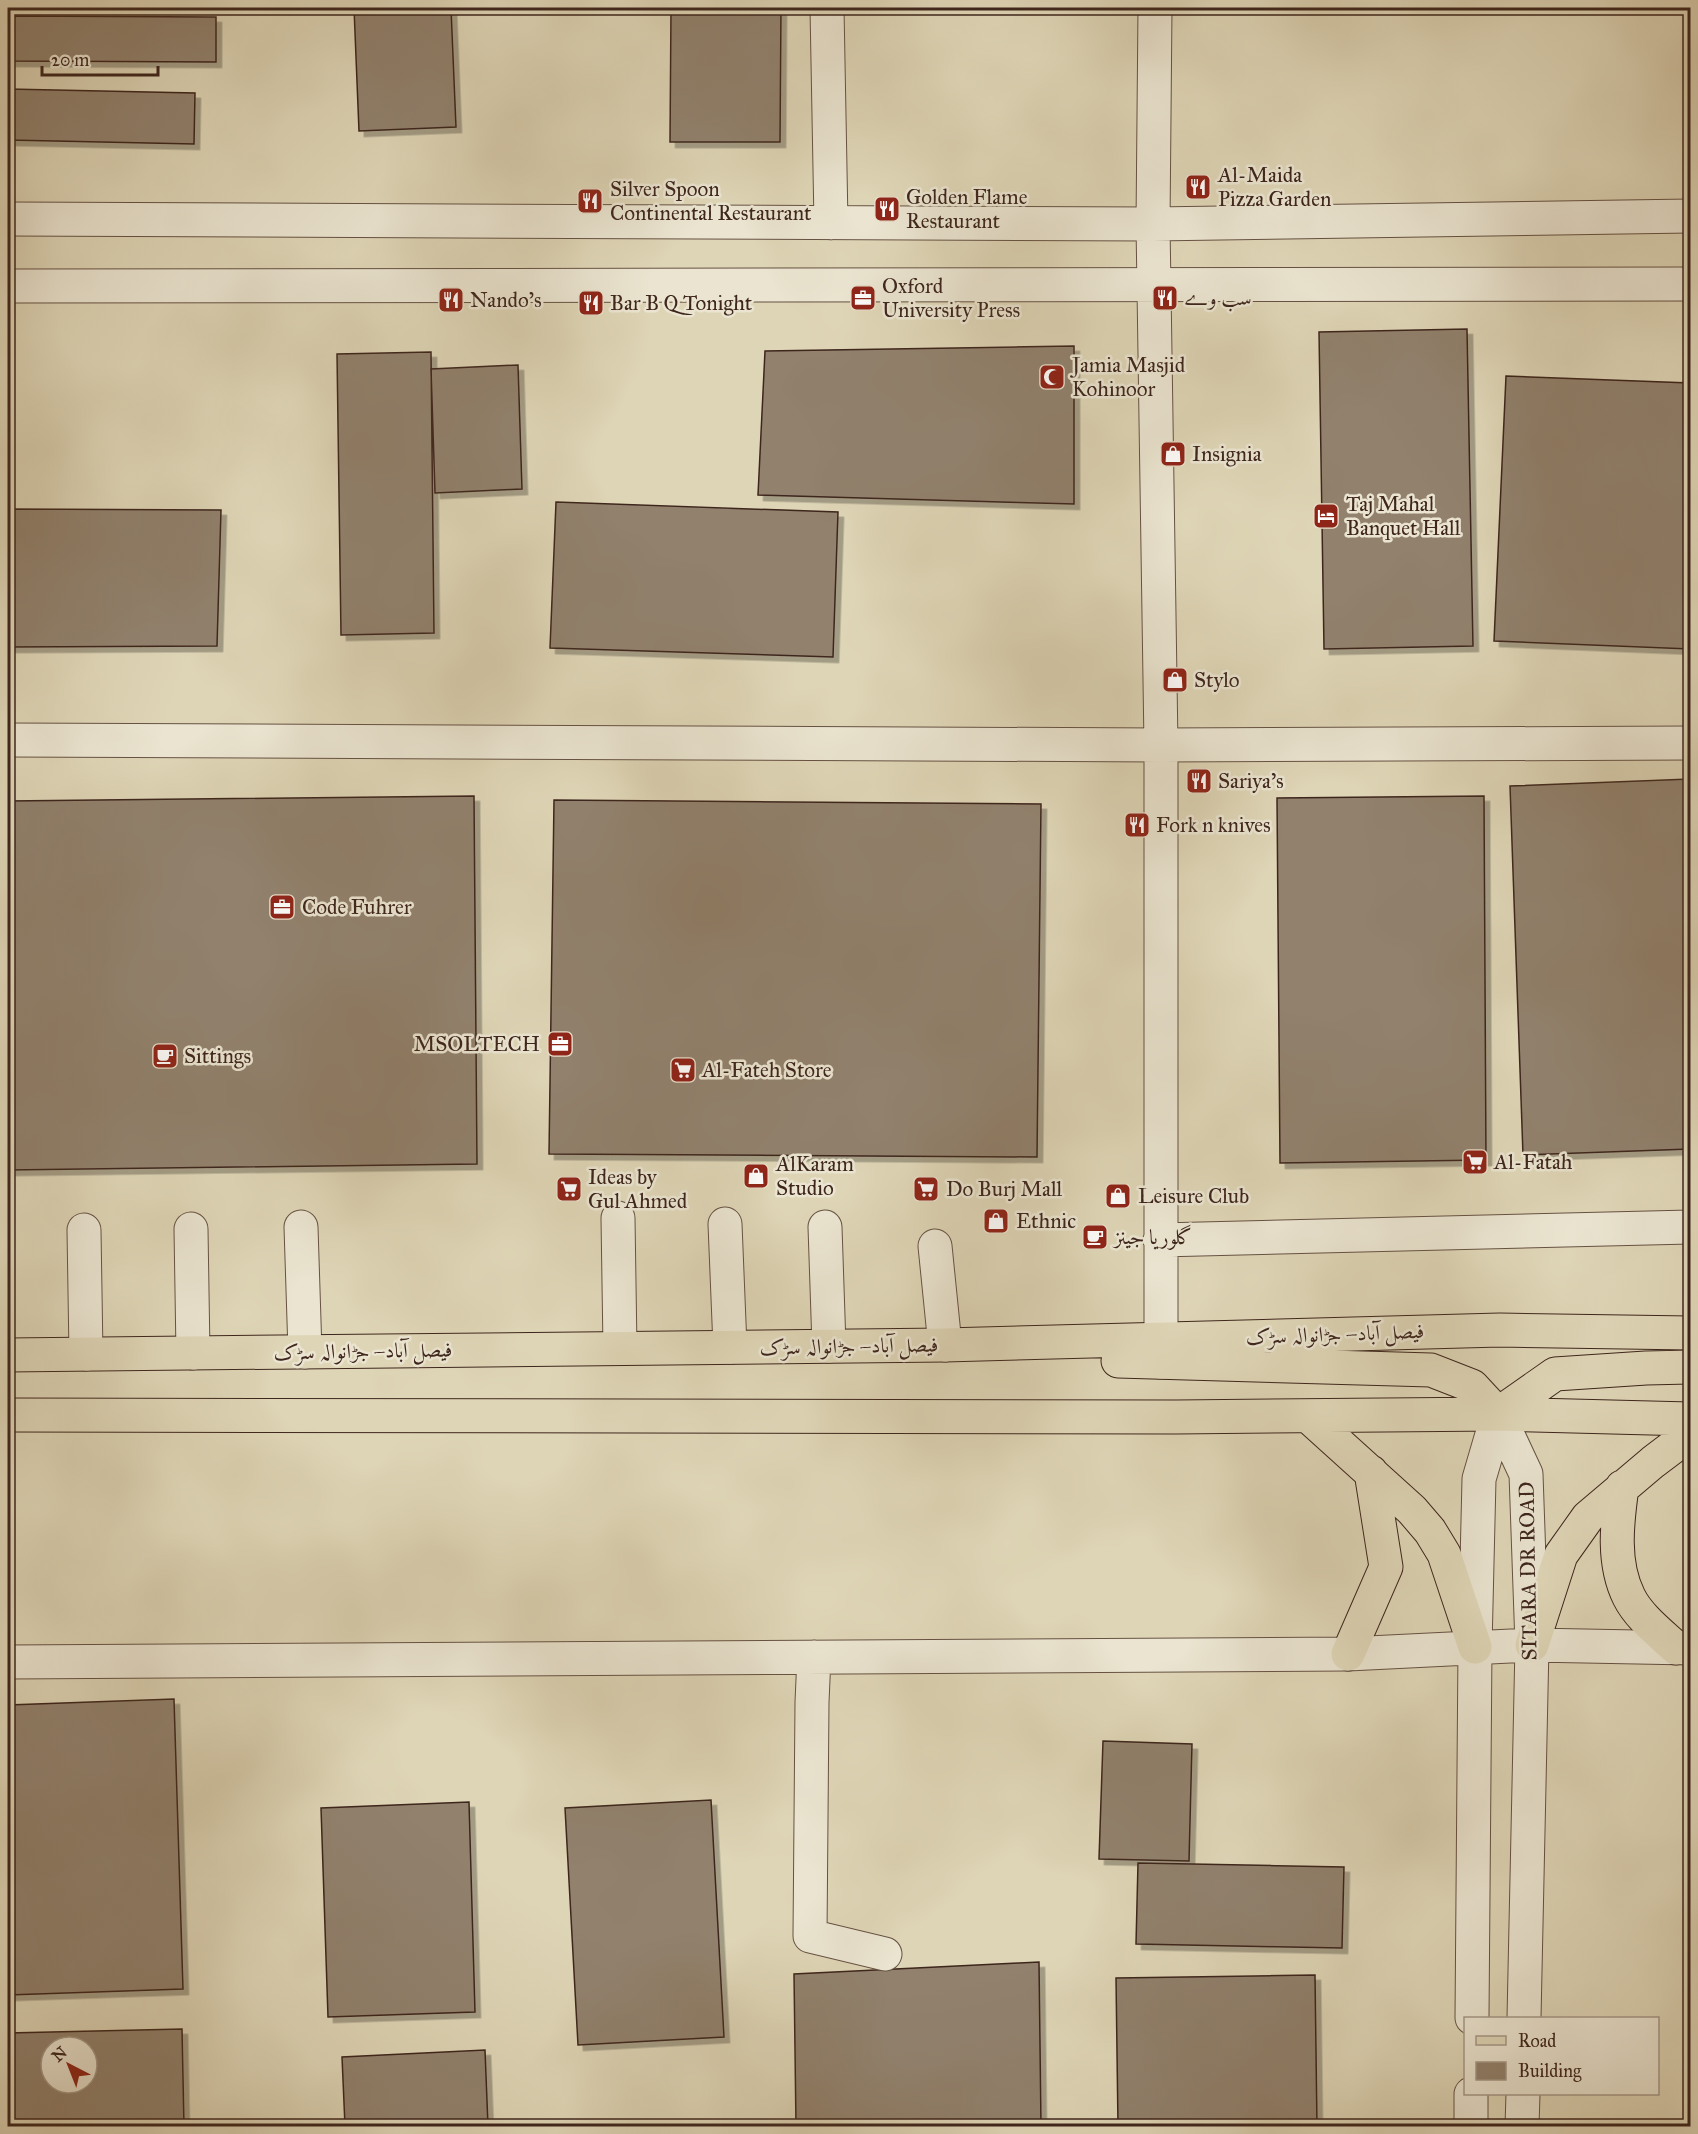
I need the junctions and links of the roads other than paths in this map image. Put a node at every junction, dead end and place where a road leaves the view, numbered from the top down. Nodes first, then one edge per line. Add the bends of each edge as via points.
1 (827, 8) edge
2 (1155, 8) edge
3 (1690, 216) edge
4 (8, 219) edge
5 (831, 223) junction
6 (1153, 224) junction
7 (1153, 284) junction
8 (1690, 284) edge
9 (8, 286) edge
10 (8, 740) edge
11 (1690, 743) edge
12 (1161, 745) junction
13 (618, 1218) dead end
14 (725, 1224) dead end
15 (301, 1227) dead end
16 (825, 1227) dead end
17 (1690, 1227) edge
18 (191, 1229) dead end
19 (84, 1230) dead end
20 (1160, 1240) junction
21 (935, 1246) dead end
22 (1690, 1333) edge
23 (945, 1345) junction
24 (828, 1346) junction
25 (730, 1347) junction
26 (620, 1348) junction
27 (1160, 1351) junction
28 (304, 1352) junction
29 (193, 1353) junction
30 (8, 1354) edge
31 (86, 1354) junction
32 (1690, 1367) edge
33 (1498, 1414) junction
34 (8, 1415) edge
35 (1308, 1416) junction
36 (1690, 1419) edge
37 (1690, 1434) edge
38 (1371, 1472) junction
39 (1622, 1487) junction
40 (1532, 1645) junction
41 (1475, 1647) junction
42 (1683, 1648) edge
43 (1348, 1654) junction
44 (814, 1657) junction
45 (8, 1662) edge
46 (885, 1954) dead end
47 (1472, 2017) edge
48 (1524, 2017) edge
49 (1472, 2095) edge
50 (1523, 2095) edge
51 (1471, 2127) edge
52 (1522, 2127) edge

1 - 5 street
2 - 6 street
3 - 6 street
4 - 5 street
5 - 6 street
6 - 7 street
7 - 8 street
7 - 9 street
7 - 12 street
10 - 12 street
11 - 12 street
12 - 20 street
13 - 26 street
14 - 25 street
15 - 28 street
16 - 24 street
17 - 20 street
18 - 29 street
19 - 31 street
20 - 27 street
21 - 23 street
22 - 27 main road, فیصل آباد– جڑانوالہ سڑک via 1500,1330
23 - 24 main road, فیصل آباد– جڑانوالہ سڑک
23 - 27 main road, فیصل آباد– جڑانوالہ سڑک via 1073,1341
24 - 25 main road, فیصل آباد– جڑانوالہ سڑک
25 - 26 main road, فیصل آباد– جڑانوالہ سڑک
26 - 28 main road, فیصل آباد– جڑانوالہ سڑک
27 - 33 main road via 1245,1366 1431,1370 1472,1386
28 - 29 main road, فیصل آباد– جڑانوالہ سڑک
29 - 31 main road, فیصل آباد– جڑانوالہ سڑک
30 - 31 main road, فیصل آباد– جڑانوالہ سڑک
32 - 33 main road via 1555,1374
33 - 35 main road
33 - 36 main road
33 - 40 street, SITARA DR ROAD via 1526,1474
33 - 41 street via 1479,1479
34 - 35 main road
35 - 38 main road
37 - 39 main road
38 - 41 main road via 1412,1510 1444,1554
38 - 43 main road via 1386,1567
39 - 40 main road via 1588,1517 1561,1555
39 - 42 main road via 1617,1521 1618,1567 1629,1598 1649,1624
40 - 41 street
40 - 42 street
40 - 48 street, SITARA DR ROAD
41 - 43 street
41 - 47 street
43 - 44 street
44 - 45 street
44 - 46 street via 810,1936
49 - 51 street
50 - 52 street

